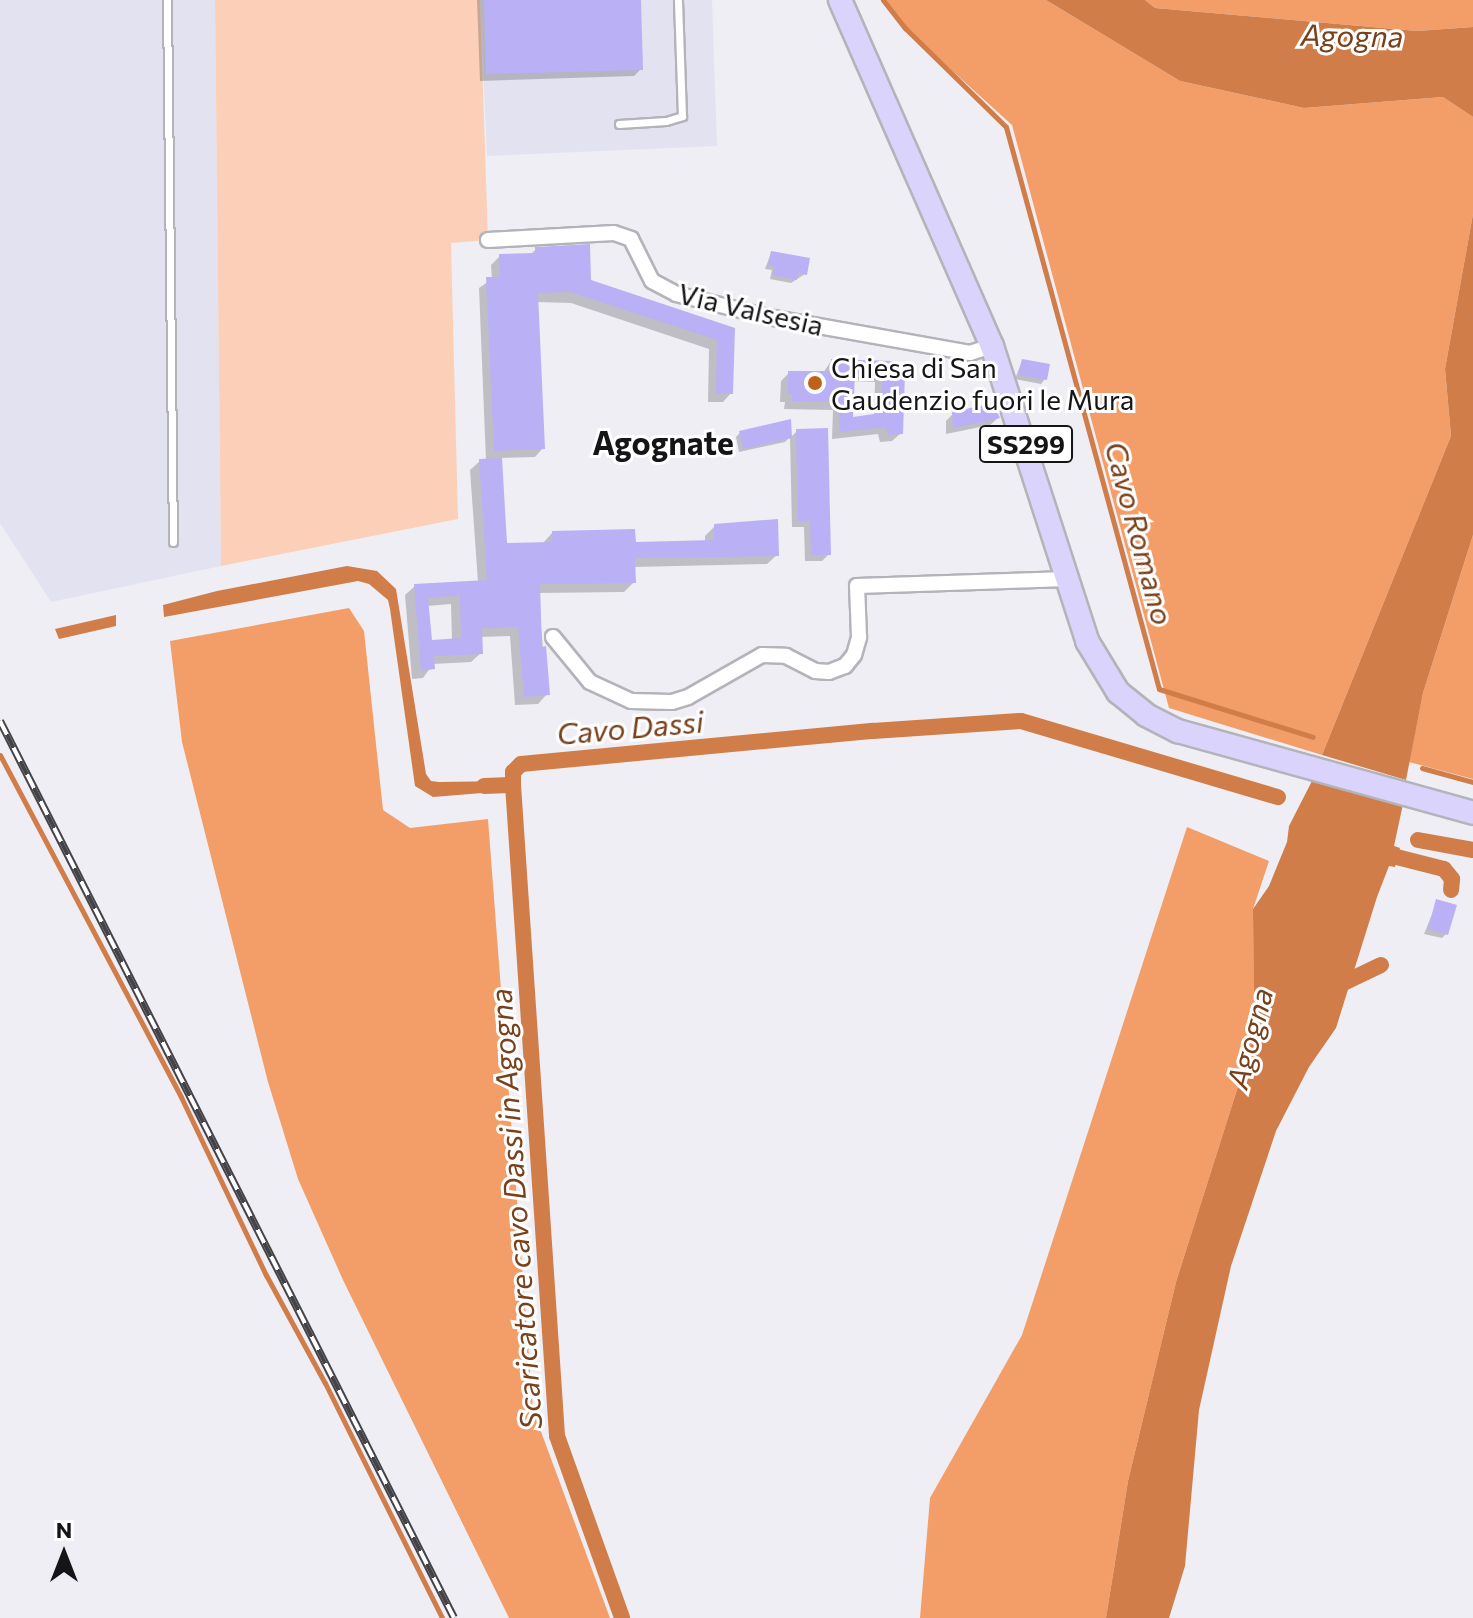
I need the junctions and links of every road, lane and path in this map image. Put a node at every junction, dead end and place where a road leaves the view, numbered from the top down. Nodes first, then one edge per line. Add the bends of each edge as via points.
1 (167, 0) edge
2 (678, 0) edge
3 (840, 0) edge
4 (619, 124) dead end
5 (488, 240) dead end
6 (992, 346) junction
7 (173, 542) dead end
8 (1068, 579) junction
9 (553, 637) dead end
10 (1473, 813) edge

1 - 7 lane
2 - 4 lane via 682,116
3 - 6 main road, SS299
5 - 6 street, Via Valsesia via 614,233 631,239 652,281 676,294 768,317 970,353
6 - 8 main road, SS299
8 - 9 street via 857,586 859,637 845,666 815,671 786,656 762,655 672,702 631,701 590,682
8 - 10 main road, SS299 via 1087,641 1102,668 1118,692 1146,715 1178,731

